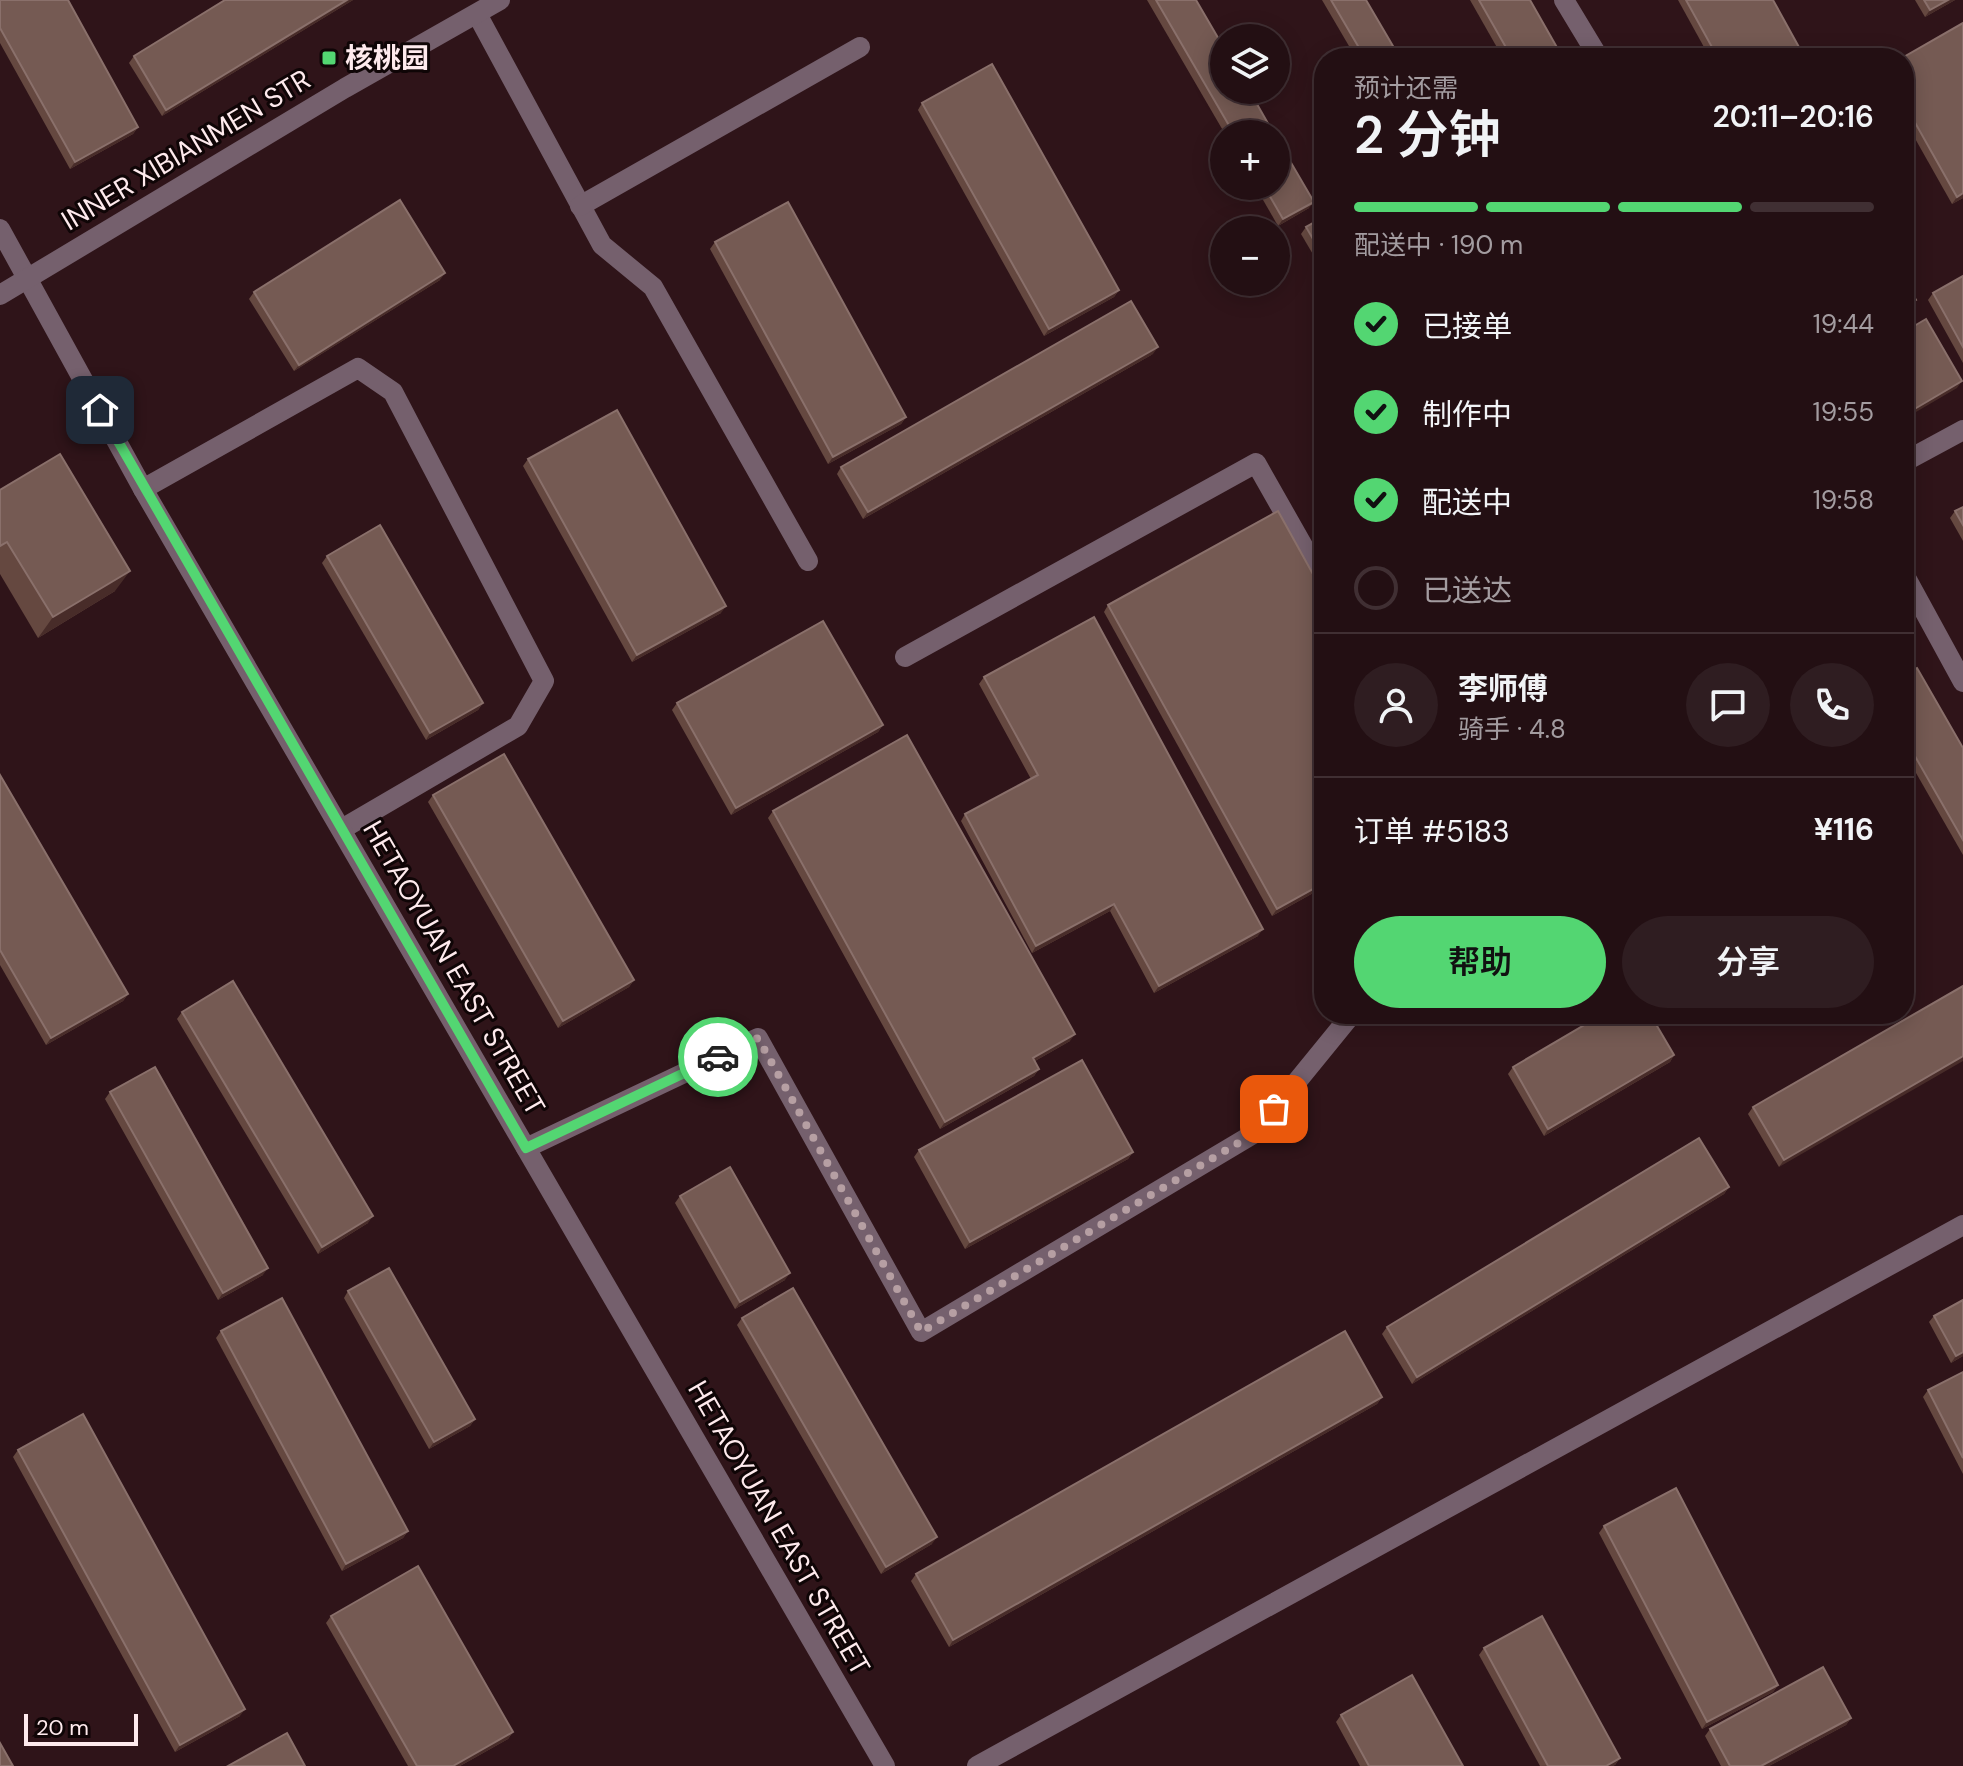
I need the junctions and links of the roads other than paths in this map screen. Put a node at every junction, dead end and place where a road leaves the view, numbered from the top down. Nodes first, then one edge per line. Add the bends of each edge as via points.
1 (500, 0) edge
2 (1564, 0) edge
3 (477, 14) junction
4 (860, 47) dead end
5 (1593, 48) edge
6 (580, 206) junction
7 (0, 229) edge
8 (28, 278) junction
9 (0, 295) edge
10 (1963, 430) edge
11 (1914, 457) edge
12 (143, 489) junction
13 (808, 561) dead end
14 (1314, 565) edge
15 (1914, 592) edge
16 (905, 657) dead end
17 (1963, 682) edge
18 (342, 829) junction
19 (1344, 1024) edge
20 (526, 1148) junction
21 (1963, 1225) edge
22 (885, 1766) edge
23 (977, 1766) edge

1 - 3 street, INNER XIBIANMEN STR
2 - 5 street
3 - 6 street
3 - 8 street, INNER XIBIANMEN STR
4 - 6 street
6 - 13 street via 602,245 653,287
7 - 8 street, HETAOYUAN EAST STREET
8 - 9 street, INNER XIBIANMEN STR
8 - 12 street, HETAOYUAN EAST STREET
10 - 11 street
12 - 18 street, HETAOYUAN EAST STREET
12 - 18 street via 358,368 393,392 544,681 518,726
14 - 16 street via 1256,463
15 - 17 street
18 - 20 street, HETAOYUAN EAST STREET
19 - 20 street via 1255,1133 921,1332 758,1038
20 - 22 street, HETAOYUAN EAST STREET
21 - 23 street

